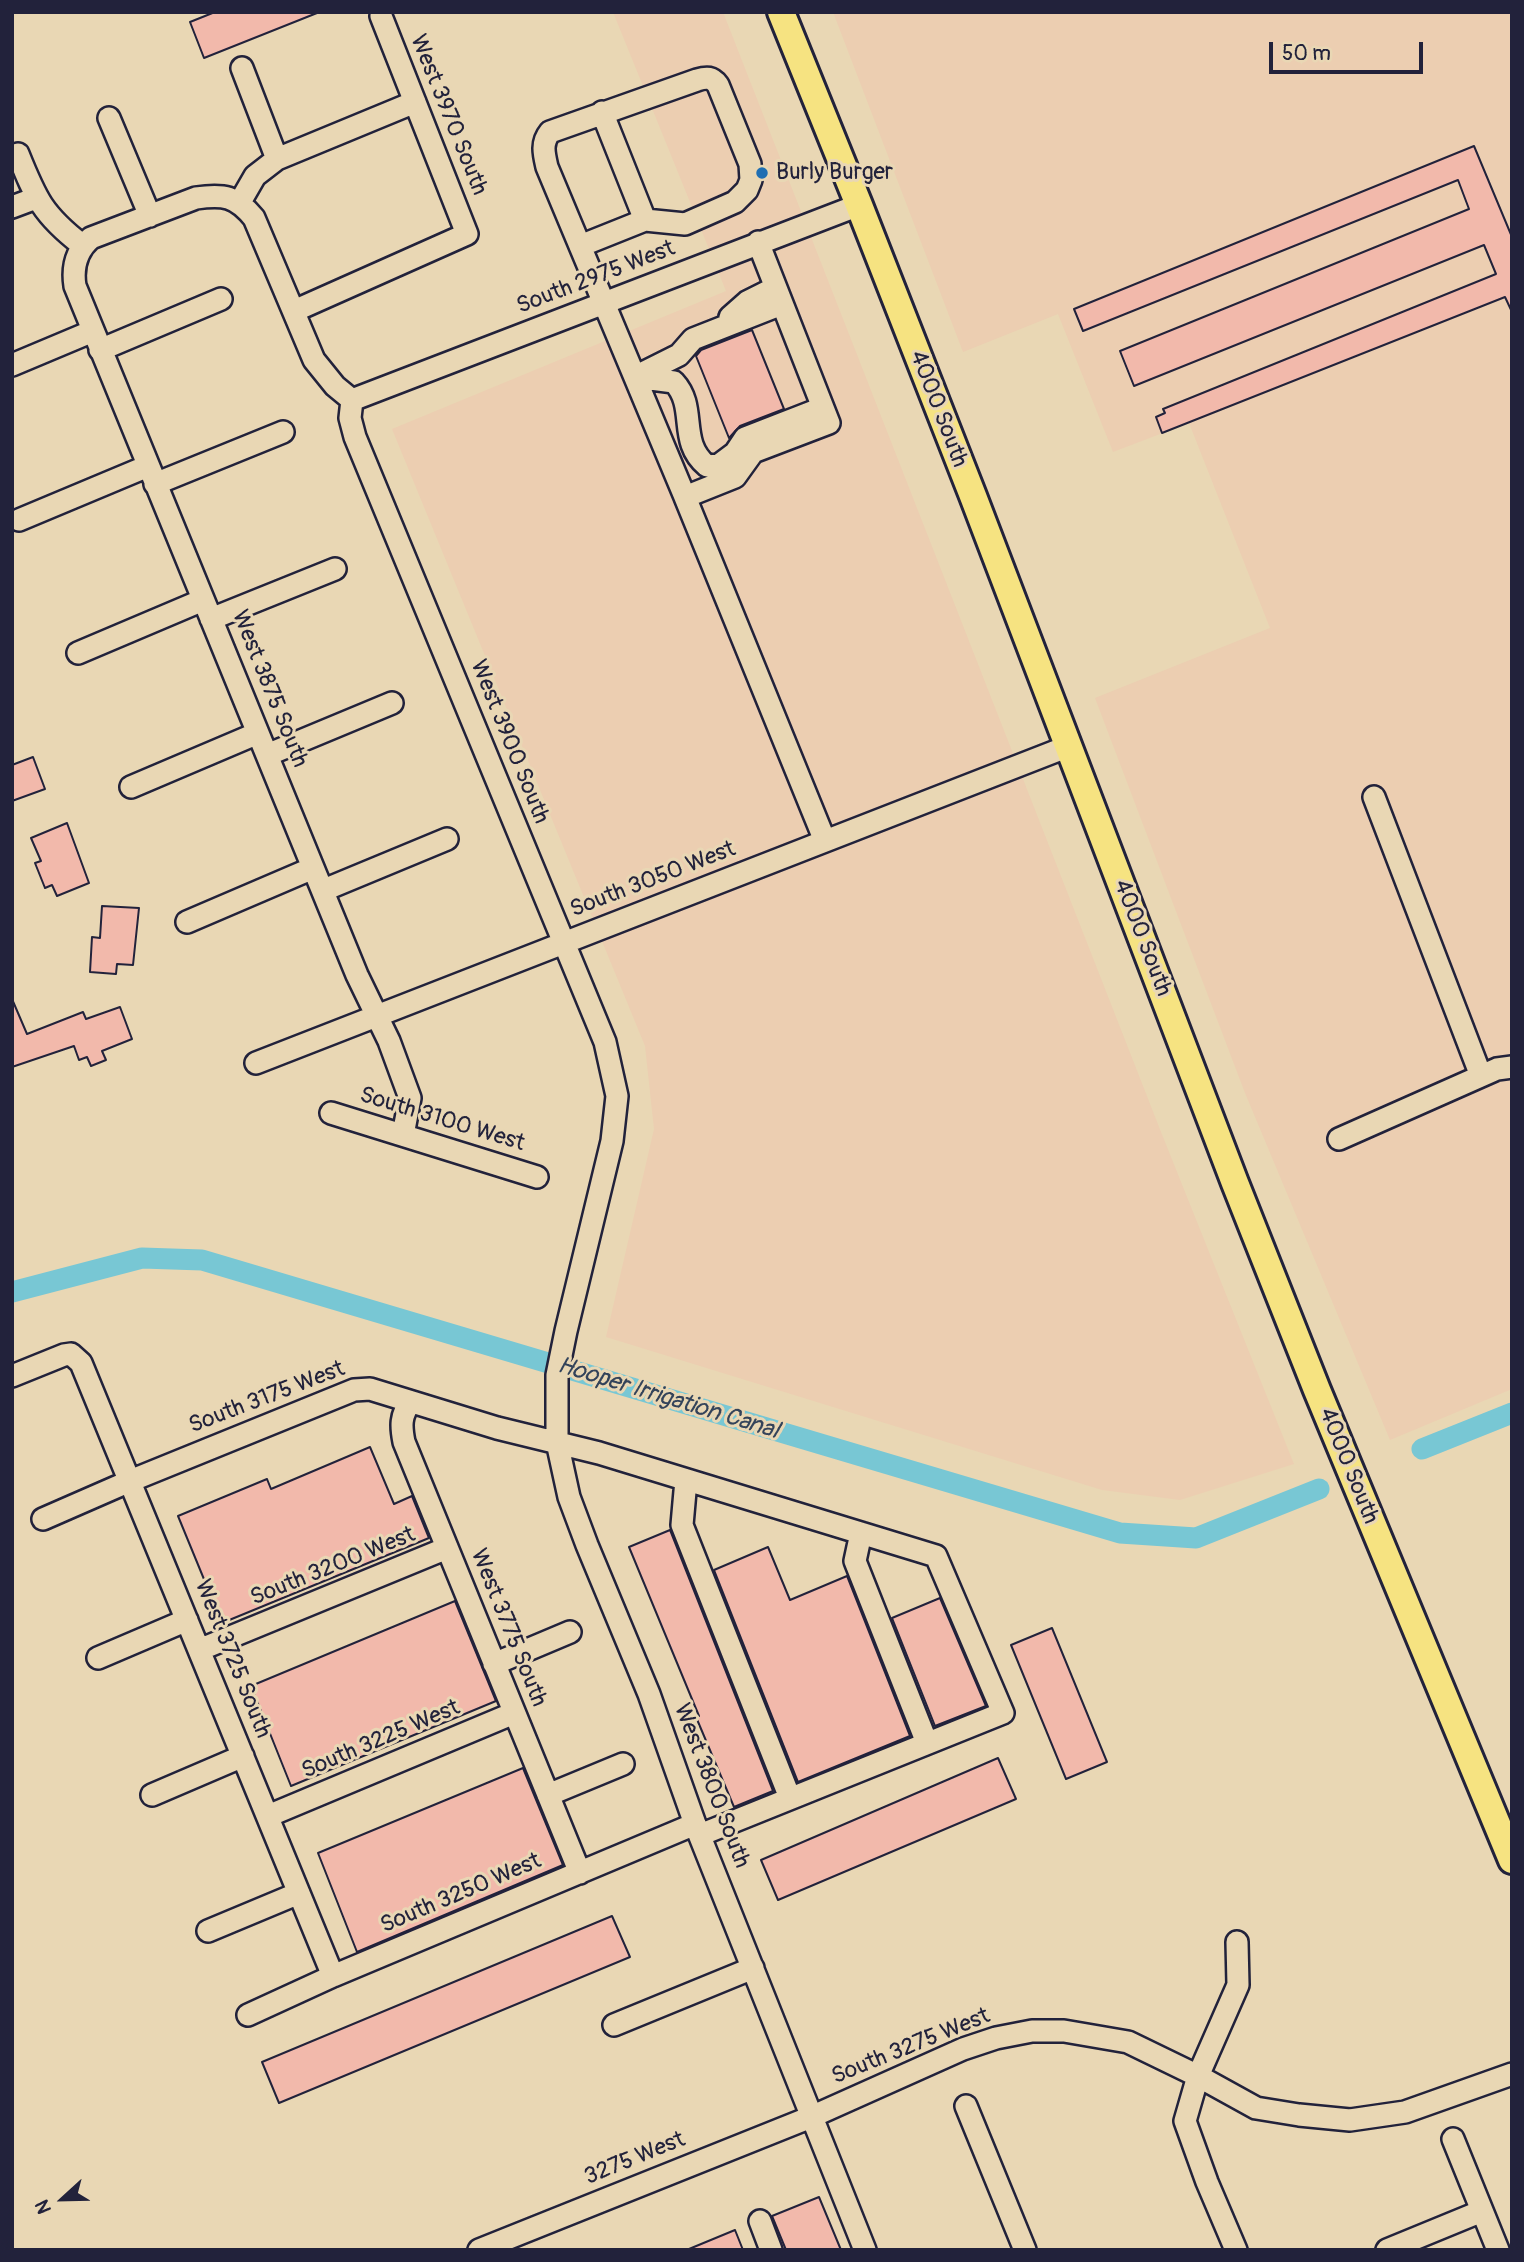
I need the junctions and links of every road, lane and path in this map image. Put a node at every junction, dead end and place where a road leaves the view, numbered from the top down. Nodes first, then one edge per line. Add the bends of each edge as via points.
1 (781, 12) edge
2 (381, 16) dead end
3 (242, 68) dead end
4 (415, 102) junction
5 (603, 112) junction
6 (109, 118) dead end
7 (18, 154) dead end
8 (277, 159) junction
9 (36, 198) junction
10 (240, 202) junction
11 (859, 205) junction
12 (12, 207) edge
13 (150, 216) junction
14 (645, 220) junction
15 (758, 242) junction
16 (580, 246) junction
17 (79, 255) junction
18 (778, 296) junction
19 (221, 299) dead end
20 (605, 304) junction
21 (294, 311) junction
22 (97, 340) junction
23 (12, 365) edge
24 (635, 377) junction
25 (352, 400) junction
26 (822, 408) junction
27 (283, 432) dead end
28 (152, 475) junction
29 (685, 497) junction
30 (19, 520) dead end
31 (335, 569) dead end
32 (207, 610) junction
33 (78, 653) dead end
34 (392, 703) dead end
35 (258, 733) junction
36 (1069, 746) junction
37 (267, 755) junction
38 (131, 787) dead end
39 (1374, 797) dead end
40 (447, 839) dead end
41 (825, 841) junction
42 (313, 868) junction
43 (324, 890) junction
44 (187, 922) dead end
45 (564, 942) junction
46 (376, 1015) junction
47 (256, 1063) dead end
48 (1512, 1067) edge
49 (1481, 1076) junction
50 (331, 1113) dead end
51 (403, 1135) junction
52 (1339, 1139) dead end
53 (537, 1177) dead end
54 (566, 1331) joint
55 (12, 1376) edge
56 (411, 1402) junction
57 (557, 1442) junction
58 (686, 1480) junction
59 (130, 1481) junction
60 (43, 1519) dead end
61 (861, 1533) junction
62 (447, 1548) junction
63 (187, 1620) junction
64 (570, 1632) dead end
65 (200, 1650) junction
66 (98, 1658) dead end
67 (494, 1664) junction
68 (514, 1713) junction
69 (927, 1743) junction
70 (243, 1756) junction
71 (623, 1764) dead end
72 (152, 1795) dead end
73 (548, 1795) junction
74 (790, 1798) junction
75 (268, 1816) junction
76 (697, 1830) junction
77 (1512, 1860) edge
78 (580, 1873) junction
79 (299, 1893) junction
80 (208, 1931) dead end
81 (1237, 1942) dead end
82 (753, 1968) junction
83 (333, 1976) junction
84 (248, 2015) dead end
85 (614, 2025) dead end
86 (1512, 2074) edge
87 (1198, 2076) junction
88 (966, 2106) dead end
89 (811, 2117) junction
90 (1453, 2139) dead end
91 (1482, 2211) junction
92 (760, 2221) dead end
93 (1229, 2248) edge
94 (479, 2250) edge
95 (771, 2250) edge
96 (865, 2250) edge
97 (1025, 2250) edge
98 (1387, 2250) edge
99 (1498, 2250) edge

1 - 11 main road, 4000 South
2 - 4 street, West 3970 South
3 - 8 street
4 - 8 street
4 - 21 street, West 3970 South via 467,234
5 - 14 street
5 - 14 street via 709,78 718,85 750,164 751,180 735,202 685,224
5 - 16 street via 545,138 547,167
6 - 13 street
7 - 9 street
8 - 10 street via 255,176
9 - 12 street
9 - 17 street
10 - 13 street via 214,195
10 - 21 street via 254,218
11 - 15 street, South 2975 West
11 - 36 main road, 4000 South
13 - 17 street via 91,238
14 - 16 street
15 - 18 street
15 - 20 street, South 2975 West
16 - 20 street
17 - 22 street, West 3875 South via 75,286
18 - 24 street via 747,302 713,331 693,339 679,355
18 - 26 street
19 - 22 street
20 - 24 street
20 - 25 street, South 2975 West
21 - 25 street via 314,360
22 - 23 street
22 - 28 street, West 3875 South
24 - 26 street via 674,382 681,389 690,444 707,466 719,465 745,438
24 - 29 street
25 - 45 street, West 3900 South via 355,437
26 - 29 street via 829,423 753,452 735,477
27 - 28 street
28 - 30 street
28 - 32 street, West 3875 South
29 - 41 street
31 - 32 street
32 - 33 street
32 - 35 street, West 3875 South
34 - 37 street
35 - 37 street, West 3875 South
35 - 38 street
36 - 41 street, South 3050 West
36 - 77 main road, 4000 South via 1317,1390
37 - 42 street, West 3875 South
39 - 49 street
40 - 43 street
41 - 45 street, South 3050 West
42 - 43 street, West 3875 South
42 - 44 street
43 - 46 street, West 3875 South
45 - 46 street, South 3050 West
45 - 54 street, West 3900 South via 605,1042 617,1096 612,1141
46 - 47 street, South 3050 West
46 - 51 street, West 3875 South via 410,1098
48 - 49 street
49 - 52 street
50 - 51 street, South 3100 West
51 - 53 street, South 3100 West
54 - 57 street, West 3800 South via 557,1375
55 - 59 street, West 3725 South via 64,1355 90,1359
56 - 57 street, South 3175 West
56 - 59 street, South 3175 West via 370,1389 354,1390
56 - 62 street, West 3775 South via 402,1418 404,1442
57 - 58 street, South 3175 West
57 - 76 street, West 3800 South via 569,1497 649,1694
58 - 61 street, South 3175 West
58 - 74 street via 682,1525
59 - 60 street, South 3175 West
59 - 63 street, West 3725 South
61 - 69 street via 855,1561
61 - 69 street, South 3250 West via 936,1556 1003,1713
62 - 65 street, South 3200 West
62 - 67 street, West 3775 South
63 - 65 street, West 3725 South
63 - 66 street
64 - 67 street
65 - 70 street, West 3725 South
67 - 68 street, West 3775 South
68 - 73 street, West 3775 South
68 - 75 street, South 3225 West
69 - 74 street, South 3250 West
70 - 72 street
70 - 75 street, West 3725 South
71 - 73 street
73 - 78 street, West 3775 South
74 - 76 street, South 3250 West
75 - 79 street, West 3725 South
76 - 78 street, South 3250 West
76 - 82 street, West 3800 South
78 - 83 street, South 3250 West
79 - 80 street
79 - 83 street, West 3725 South
81 - 87 street via 1238,1985
82 - 85 street
82 - 89 street, West 3800 South
83 - 84 street, South 3250 West
86 - 87 street, South 3275 West via 1405,2112 1350,2120 1256,2108
87 - 89 street, South 3275 West via 1128,2042 1065,2031 1032,2031 963,2049
87 - 93 street via 1185,2121
88 - 97 street
89 - 94 street, 3275 West
89 - 96 street, West 3800 South
90 - 91 street
91 - 98 street
91 - 99 street
92 - 95 street

